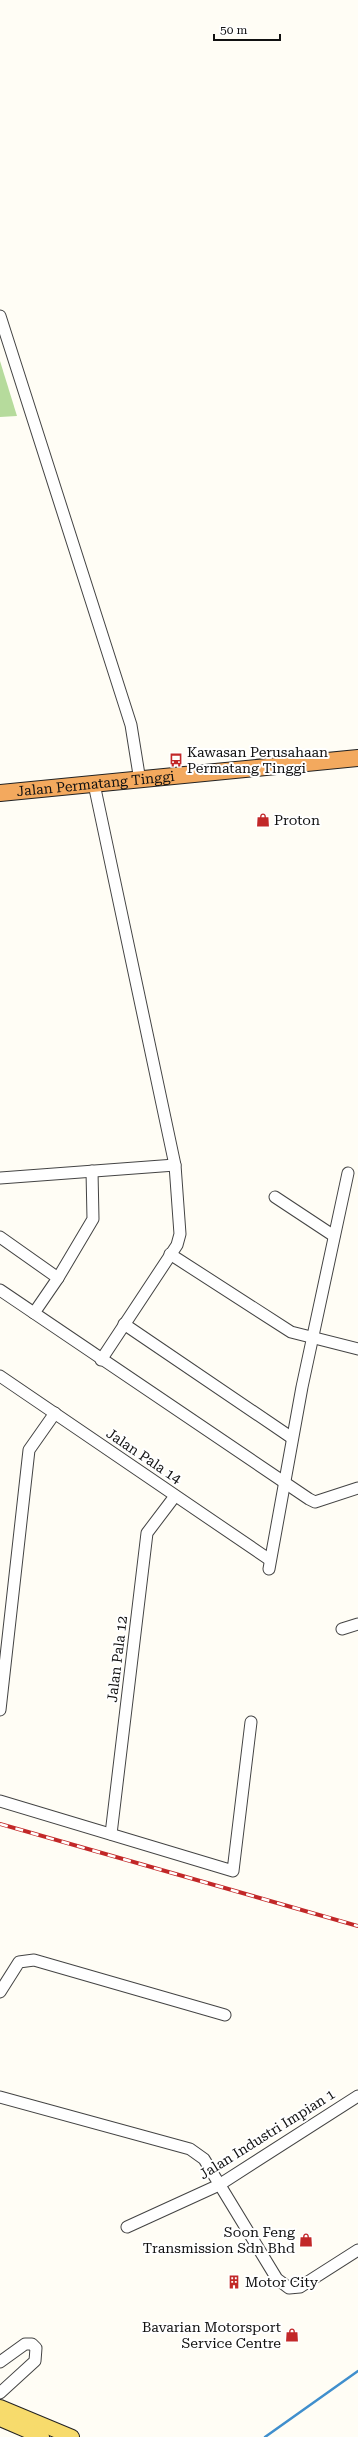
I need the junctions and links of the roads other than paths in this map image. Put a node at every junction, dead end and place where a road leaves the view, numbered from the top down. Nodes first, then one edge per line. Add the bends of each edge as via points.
1 (0, 316) edge
2 (358, 758) edge
3 (140, 781) junction
4 (94, 784) junction
5 (0, 793) edge
6 (175, 1165) junction
7 (92, 1171) junction
8 (348, 1173) dead end
9 (0, 1178) edge
10 (275, 1197) dead end
11 (334, 1236) junction
12 (0, 1237) edge
13 (170, 1254) junction
14 (58, 1278) junction
15 (0, 1290) edge
16 (34, 1313) junction
17 (124, 1324) junction
18 (312, 1338) junction
19 (358, 1349) edge
20 (101, 1360) junction
21 (0, 1376) edge
22 (55, 1414) junction
23 (292, 1438) junction
24 (284, 1482) junction
25 (358, 1488) edge
26 (175, 1496) junction
27 (358, 1624) edge
28 (342, 1629) dead end
29 (0, 1710) edge
30 (251, 1722) dead end
31 (0, 1801) edge
32 (111, 1834) junction
33 (0, 1992) edge
34 (225, 2015) dead end
35 (358, 2096) edge
36 (0, 2097) edge
37 (219, 2185) junction
38 (126, 2227) dead end
39 (358, 2250) edge
40 (0, 2362) edge
41 (0, 2407) edge
42 (42, 2437) edge
43 (72, 2437) edge

1 - 3 street via 131,725
2 - 3 highway, Jalan Permatang Tinggi
3 - 4 highway, Jalan Permatang Tinggi
4 - 5 highway, Jalan Permatang Tinggi
4 - 6 street
6 - 7 street
6 - 13 street via 180,1239
7 - 9 street
7 - 14 street via 93,1219
8 - 11 street
10 - 11 street
11 - 18 street
12 - 14 street
13 - 17 street
13 - 18 street via 291,1332
14 - 16 street
15 - 16 street
16 - 20 street
17 - 20 street
17 - 23 street
18 - 19 street
18 - 23 street
20 - 24 street
21 - 22 street, Jalan Pala 14
22 - 26 street, Jalan Pala 14
22 - 29 street via 29,1450
23 - 24 street
24 - 25 street via 315,1502
24 - 26 street, Jalan Pala 14 via 270,1565
26 - 32 street, Jalan Pala 12 via 147,1533
27 - 28 street
30 - 32 street via 233,1871
31 - 32 street
33 - 34 street via 19,1962 34,1960
35 - 37 street, Jalan Industri Impian 1
36 - 37 street via 190,2148 204,2159
37 - 38 street, Jalan Industri Impian 1
37 - 39 street via 277,2279 289,2288 300,2287
40 - 41 street via 26,2344 32,2344 37,2355 35,2361 16,2380
41 - 42 main road
41 - 43 main road

